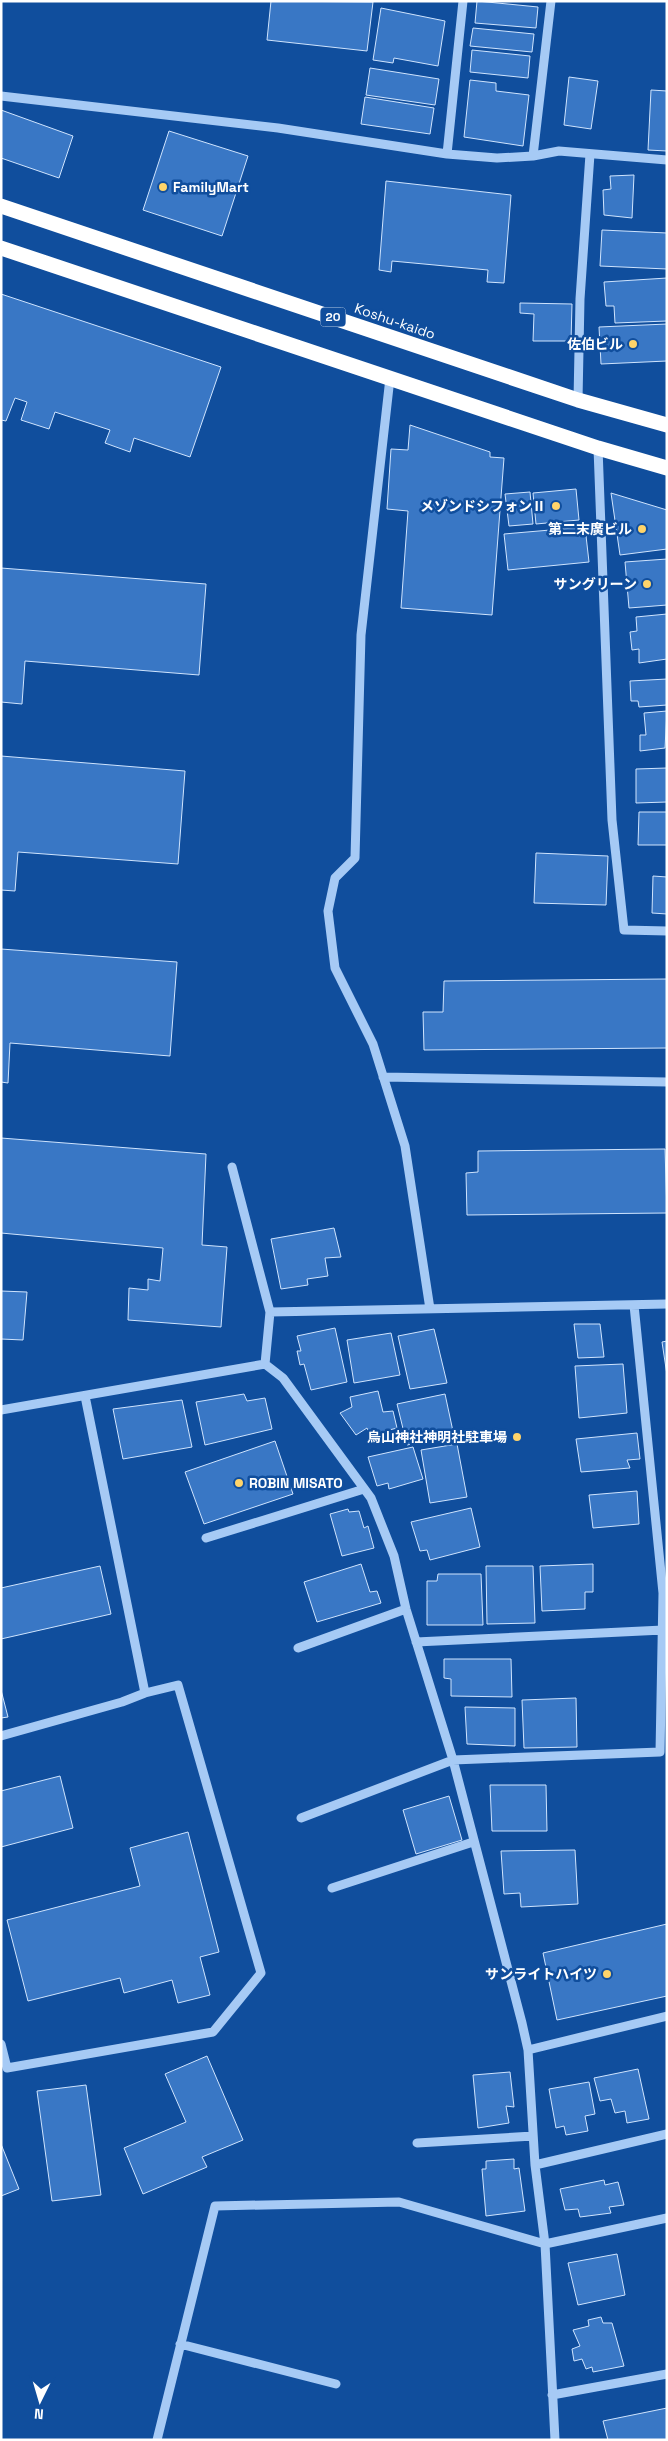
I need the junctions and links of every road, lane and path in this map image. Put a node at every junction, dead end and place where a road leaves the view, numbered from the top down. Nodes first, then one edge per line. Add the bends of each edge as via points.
1 (463, 1) edge
2 (551, 1) edge
3 (1, 96) edge
4 (447, 154) junction
5 (590, 154) junction
6 (533, 156) junction
7 (667, 160) edge
8 (1, 206) edge
9 (1, 248) edge
10 (390, 378) junction
11 (578, 400) junction
12 (667, 425) edge
13 (598, 448) junction
14 (667, 468) edge
15 (667, 932) edge
16 (383, 1077) junction
17 (667, 1082) edge
18 (232, 1167) dead end
19 (667, 1304) edge
20 (634, 1305) junction
21 (430, 1309) junction
22 (270, 1312) junction
23 (266, 1364) junction
24 (85, 1396) junction
25 (1, 1410) edge
26 (364, 1489) junction
27 (206, 1538) dead end
28 (406, 1609) junction
29 (663, 1630) junction
30 (416, 1642) junction
31 (298, 1648) dead end
32 (145, 1693) junction
33 (1, 1736) edge
34 (453, 1760) junction
35 (301, 1818) dead end
36 (474, 1842) junction
37 (332, 1888) dead end
38 (667, 2016) edge
39 (1, 2044) edge
40 (528, 2050) junction
41 (667, 2134) edge
42 (533, 2136) junction
43 (417, 2143) dead end
44 (535, 2165) junction
45 (667, 2218) edge
46 (545, 2244) junction
47 (180, 2344) junction
48 (667, 2374) edge
49 (336, 2384) dead end
50 (552, 2395) junction
51 (158, 2440) edge
52 (555, 2440) edge

1 - 4 street
2 - 6 street
3 - 4 street via 278,128
4 - 6 street via 497,158
5 - 6 street via 559,152
5 - 7 street
5 - 11 street via 580,299
8 - 11 highway, Koshu-kaido / 20
9 - 10 highway
10 - 13 highway
10 - 16 street via 361,635 355,858 335,878 328,912 335,968 373,1044
11 - 12 highway, Koshu-kaido / 20
13 - 14 highway
13 - 15 street via 612,820 624,930
16 - 17 street
16 - 21 street via 405,1146
18 - 22 street
19 - 20 street
20 - 21 street
20 - 29 street via 663,1593
21 - 22 street
22 - 23 street
23 - 24 street
23 - 26 street via 283,1378
24 - 25 street
24 - 32 street
26 - 27 street
26 - 28 street via 371,1498 394,1556
28 - 30 street
28 - 31 street
29 - 30 street
29 - 34 street via 660,1752
30 - 34 street
32 - 33 street
32 - 39 street via 178,1685 261,1973 213,2032 7,2068
34 - 35 street
34 - 36 street
36 - 37 street
36 - 40 street
38 - 40 street
40 - 42 street
41 - 44 street
42 - 43 street
42 - 44 street
44 - 46 street
45 - 46 street
46 - 47 street via 399,2202 215,2206
46 - 50 street
47 - 49 street
47 - 51 street
48 - 50 street
50 - 52 street

